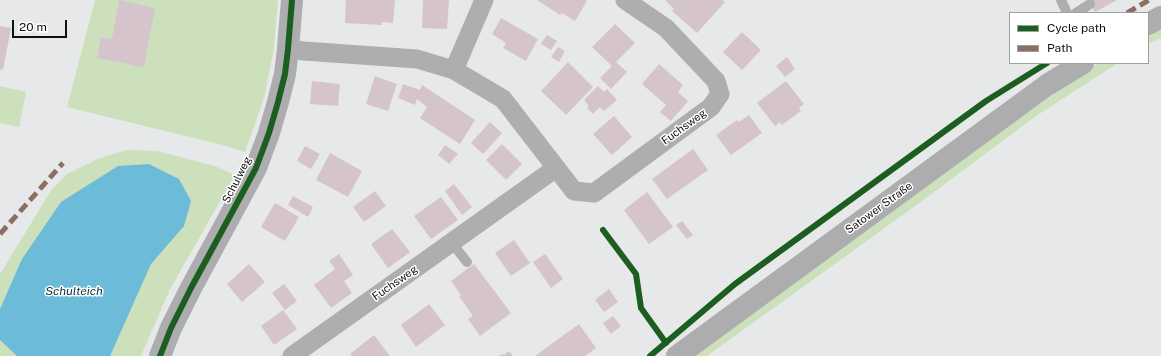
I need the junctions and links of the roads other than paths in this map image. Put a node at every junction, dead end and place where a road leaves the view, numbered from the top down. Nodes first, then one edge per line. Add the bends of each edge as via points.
1 (292, 0) edge
2 (484, 0) edge
3 (625, 0) edge
4 (1061, 0) edge
5 (1090, 4) dead end
6 (1067, 12) edge
7 (1078, 12) edge
8 (1161, 16) edge
9 (1149, 23) edge
10 (288, 49) junction
11 (1081, 64) edge
12 (454, 70) junction
13 (556, 168) junction
14 (452, 243) junction
15 (467, 262) dead end
16 (160, 356) edge
17 (292, 356) edge
18 (676, 356) edge

1 - 10 main road, Schulweg
2 - 12 street
3 - 13 street, Fuchsweg via 666,28 716,82 720,94 711,107 594,193 574,191
4 - 6 lane
5 - 7 lane
8 - 9 main road
10 - 12 street, Fuchsweg via 417,59
10 - 16 main road, Schulweg via 278,102 256,168 191,288
11 - 18 main road, Satower Straße via 1047,85
12 - 13 street, Fuchsweg via 502,99
13 - 14 street, Fuchsweg
14 - 15 lane
14 - 17 street, Fuchsweg

